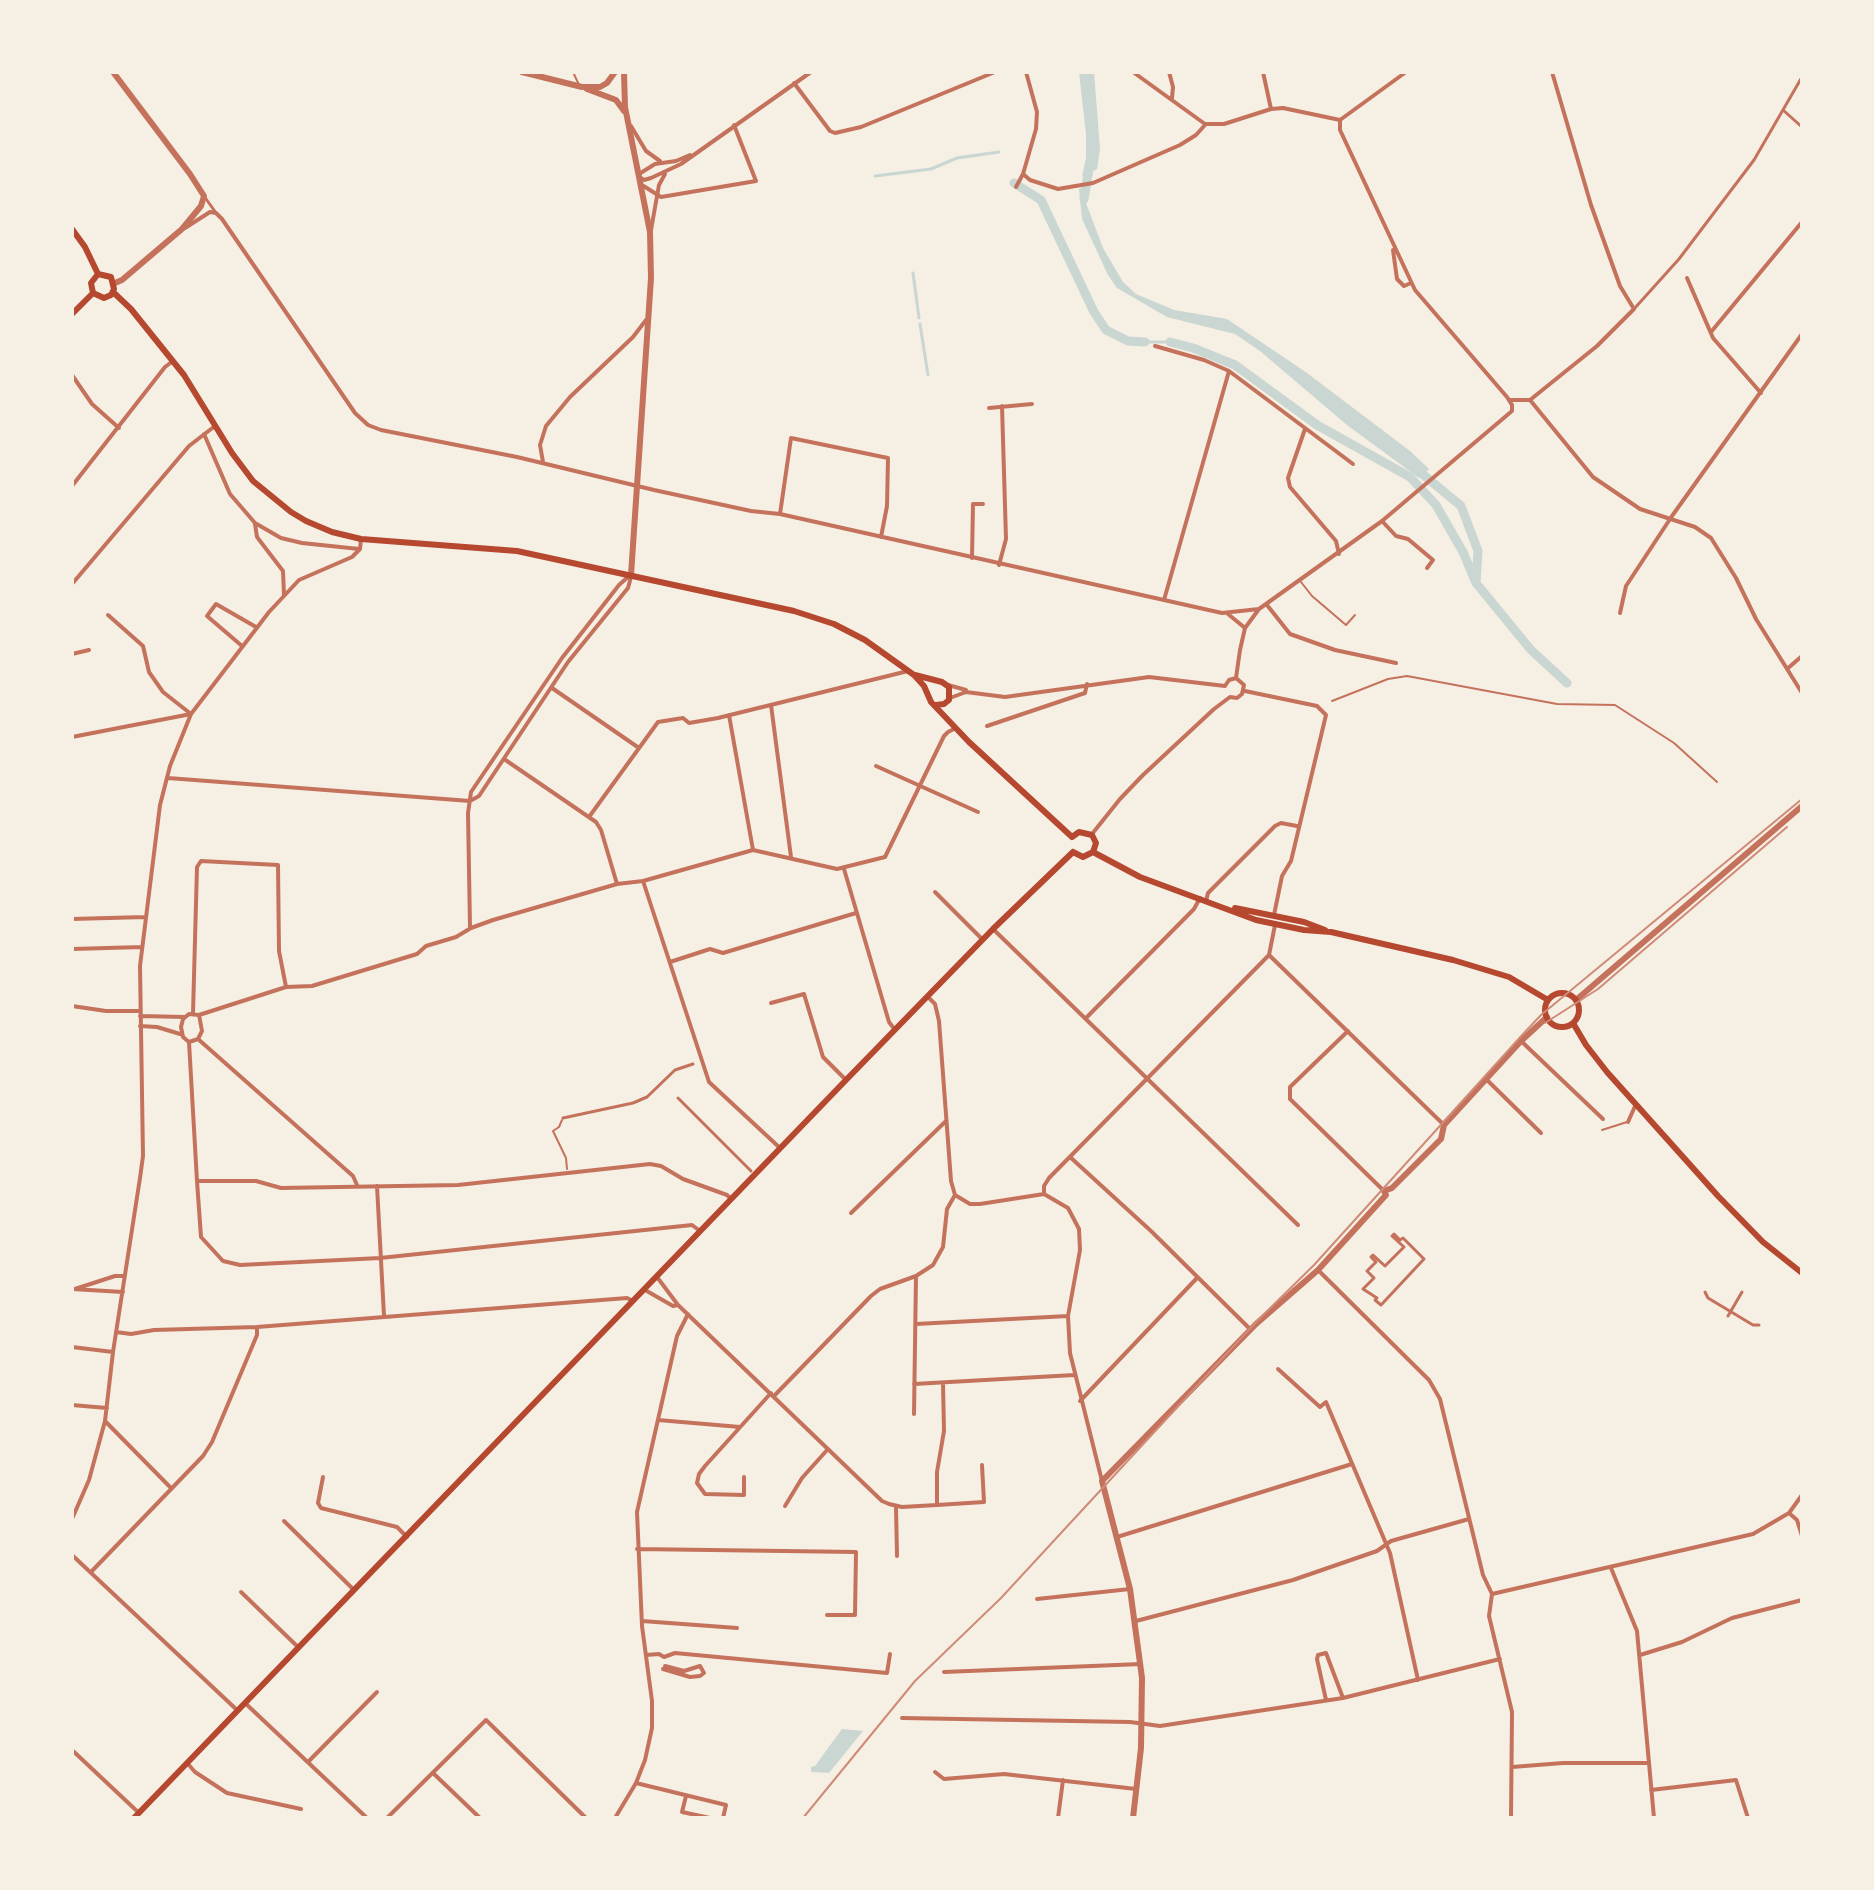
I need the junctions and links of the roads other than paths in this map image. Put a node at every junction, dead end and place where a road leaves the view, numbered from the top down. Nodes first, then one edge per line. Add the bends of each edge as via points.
1 (113, 72) edge
2 (522, 72) edge
3 (573, 72) edge
4 (615, 72) edge
5 (624, 72) edge
6 (811, 72) edge
7 (995, 72) edge
8 (1026, 72) edge
9 (1133, 72) edge
10 (1169, 72) edge
11 (1263, 72) edge
12 (1406, 72) edge
13 (1552, 72) edge
14 (1802, 77) edge
15 (794, 83) junction
16 (582, 87) junction
17 (1172, 98) junction
18 (1271, 109) junction
19 (1783, 110) junction
20 (627, 118) junction
21 (1340, 120) junction
22 (1205, 124) junction
23 (734, 125) junction
24 (1802, 127) edge
25 (692, 154) junction
26 (662, 162) junction
27 (669, 171) junction
28 (1023, 174) junction
29 (639, 179) junction
30 (756, 181) junction
31 (1017, 184) dead end
32 (758, 187) dead end
33 (656, 195) junction
34 (204, 196) junction
35 (216, 213) junction
36 (1802, 222) edge
37 (72, 229) edge
38 (182, 229) junction
39 (650, 232) junction
40 (1393, 248) junction
41 (98, 274) junction
42 (1687, 278) dead end
43 (115, 283) junction
44 (1411, 283) junction
45 (113, 292) junction
46 (93, 293) junction
47 (1634, 309) junction
48 (72, 314) edge
49 (648, 319) junction
50 (1711, 332) junction
51 (1802, 334) edge
52 (1155, 346) dead end
53 (173, 361) junction
54 (1229, 371) junction
55 (72, 375) edge
56 (1761, 393) junction
57 (1510, 400) junction
58 (1530, 400) junction
59 (1032, 404) dead end
60 (1002, 406) junction
61 (989, 408) dead end
62 (215, 426) junction
63 (119, 428) junction
64 (1305, 428) junction
65 (204, 434) junction
66 (544, 463) junction
67 (1353, 464) dead end
68 (638, 484) junction
69 (72, 486) edge
70 (983, 504) dead end
71 (780, 514) junction
72 (1671, 518) junction
73 (1382, 521) junction
74 (255, 523) junction
75 (881, 537) junction
76 (361, 539) junction
77 (360, 549) junction
78 (1339, 554) junction
79 (972, 558) junction
80 (999, 565) junction
81 (1427, 568) dead end
82 (631, 575) junction
83 (1301, 581) junction
84 (72, 584) edge
85 (284, 595) junction
86 (1164, 600) junction
87 (1267, 605) junction
88 (1259, 609) junction
89 (1226, 613) junction
90 (1620, 613) dead end
91 (108, 615) dead end
92 (1355, 615) dead end
93 (256, 627) junction
94 (1245, 628) junction
95 (242, 646) junction
96 (89, 650) dead end
97 (72, 654) edge
98 (1802, 656) edge
99 (1399, 663) dead end
100 (1787, 669) junction
101 (908, 671) junction
102 (1236, 678) junction
103 (545, 683) junction
104 (943, 683) junction
105 (1087, 684) junction
106 (1225, 686) junction
107 (551, 687) junction
108 (1244, 691) junction
109 (1802, 693) edge
110 (928, 694) junction
111 (980, 694) junction
112 (1230, 697) junction
113 (950, 699) junction
114 (1332, 701) dead end
115 (933, 703) junction
116 (771, 704) junction
117 (191, 714) junction
118 (729, 715) junction
119 (954, 725) junction
120 (987, 726) dead end
121 (72, 737) edge
122 (639, 748) junction
123 (497, 754) junction
124 (504, 758) junction
125 (876, 766) dead end
126 (168, 778) junction
127 (1717, 782) dead end
128 (920, 787) junction
129 (470, 801) junction
130 (1802, 806) edge
131 (978, 812) dead end
132 (589, 817) junction
133 (1298, 827) junction
134 (1092, 835) junction
135 (1072, 837) junction
136 (753, 850) junction
137 (1073, 852) junction
138 (1093, 852) junction
139 (791, 857) junction
140 (844, 869) junction
141 (643, 881) junction
142 (617, 884) junction
143 (935, 892) dead end
144 (1203, 899) junction
145 (1224, 907) junction
146 (856, 913) junction
147 (1274, 915) junction
148 (145, 917) junction
149 (72, 919) edge
150 (1276, 924) junction
151 (471, 928) junction
152 (993, 929) junction
153 (1331, 932) junction
154 (983, 940) junction
155 (142, 947) junction
156 (72, 949) edge
157 (1269, 955) junction
158 (670, 962) junction
159 (286, 987) junction
160 (928, 997) junction
161 (1548, 1000) junction
162 (1576, 1000) junction
163 (771, 1003) dead end
164 (72, 1006) edge
165 (140, 1014) junction
166 (196, 1014) junction
167 (185, 1017) junction
168 (1547, 1017) junction
169 (1086, 1018) junction
170 (1573, 1023) junction
171 (140, 1026) junction
172 (895, 1030) junction
173 (1348, 1031) junction
174 (181, 1034) junction
175 (198, 1039) junction
176 (1521, 1041) junction
177 (189, 1042) junction
178 (697, 1063) junction
179 (1486, 1079) junction
180 (846, 1080) junction
181 (1148, 1080) junction
182 (678, 1098) dead end
183 (1636, 1104) junction
184 (563, 1118) joint
185 (1603, 1119) joint
186 (946, 1121) junction
187 (1628, 1122) joint
188 (1444, 1125) junction
189 (1612, 1127) junction
190 (1602, 1130) dead end
191 (1541, 1133) dead end
192 (780, 1148) junction
193 (1070, 1157) junction
194 (567, 1169) dead end
195 (751, 1171) dead end
196 (197, 1181) junction
197 (357, 1186) junction
198 (377, 1186) junction
199 (1384, 1191) junction
200 (1044, 1194) junction
201 (955, 1195) junction
202 (731, 1199) junction
203 (851, 1213) dead end
204 (1298, 1225) dead end
205 (700, 1231) junction
206 (1371, 1257) joint
207 (380, 1258) junction
208 (1318, 1270) junction
209 (1802, 1273) edge
210 (125, 1276) junction
211 (916, 1276) junction
212 (1197, 1277) junction
213 (654, 1280) junction
214 (74, 1289) edge
215 (645, 1290) junction
216 (123, 1292) junction
217 (1705, 1292) dead end
218 (1742, 1292) dead end
219 (633, 1301) junction
220 (678, 1305) junction
221 (688, 1314) junction
222 (1729, 1314) junction
223 (1068, 1316) junction
224 (384, 1317) junction
225 (916, 1324) junction
226 (1759, 1325) dead end
227 (257, 1327) junction
228 (1250, 1330) junction
229 (116, 1332) junction
230 (72, 1347) edge
231 (113, 1352) junction
232 (1278, 1369) dead end
233 (1074, 1375) junction
234 (943, 1383) junction
235 (914, 1384) junction
236 (773, 1394) junction
237 (1080, 1401) junction
238 (72, 1405) edge
239 (107, 1408) junction
240 (914, 1414) dead end
241 (658, 1420) junction
242 (105, 1421) junction
243 (740, 1427) junction
244 (828, 1449) junction
245 (1352, 1464) junction
246 (982, 1465) dead end
247 (323, 1477) dead end
248 (744, 1477) dead end
249 (1102, 1481) junction
250 (170, 1487) junction
251 (1802, 1495) edge
252 (937, 1505) junction
253 (785, 1506) dead end
254 (896, 1507) junction
255 (1789, 1513) junction
256 (1470, 1518) junction
257 (72, 1519) edge
258 (284, 1521) dead end
259 (1802, 1536) edge
260 (407, 1537) junction
261 (1117, 1537) junction
262 (1388, 1544) junction
263 (637, 1549) junction
264 (72, 1555) edge
265 (897, 1556) dead end
266 (1611, 1568) junction
267 (91, 1572) junction
268 (1130, 1589) junction
269 (354, 1590) junction
270 (241, 1592) dead end
271 (1492, 1594) junction
272 (1037, 1599) dead end
273 (1802, 1600) edge
274 (827, 1615) dead end
275 (642, 1621) junction
276 (1136, 1621) junction
277 (737, 1628) dead end
278 (298, 1647) junction
279 (890, 1654) dead end
280 (646, 1655) junction
281 (1640, 1655) junction
282 (664, 1657) junction
283 (1500, 1659) junction
284 (1141, 1664) junction
285 (664, 1668) junction
286 (944, 1672) dead end
287 (649, 1673) junction
288 (1418, 1680) junction
289 (377, 1692) dead end
290 (1343, 1698) junction
291 (1326, 1700) junction
292 (245, 1703) junction
293 (237, 1710) junction
294 (902, 1718) dead end
295 (1142, 1724) junction
296 (72, 1750) edge
297 (187, 1762) junction
298 (308, 1762) junction
299 (1647, 1763) junction
300 (1512, 1767) junction
301 (935, 1772) dead end
302 (433, 1773) junction
303 (1063, 1780) junction
304 (636, 1783) junction
305 (1136, 1789) junction
306 (1651, 1790) junction
307 (686, 1796) junction
308 (301, 1809) dead end
309 (135, 1817) edge
310 (367, 1818) edge
311 (387, 1818) edge
312 (480, 1818) edge
313 (586, 1818) edge
314 (615, 1818) edge
315 (710, 1818) edge
316 (723, 1818) edge
317 (1058, 1818) edge
318 (1133, 1818) edge
319 (1511, 1818) edge
320 (1654, 1818) edge
321 (1748, 1818) edge

1 - 34 street
2 - 16 street
3 - 16 lane
4 - 16 street via 600,87
5 - 20 street
6 - 15 street
7 - 15 street via 835,133
8 - 28 street via 1037,112
9 - 17 street
10 - 17 street
11 - 18 street
12 - 21 street
13 - 47 street via 1591,205 1620,286
14 - 19 street
15 - 23 street
16 - 20 street via 616,100
17 - 22 street
18 - 21 street via 1292,108
18 - 22 street via 1224,124
19 - 24 street
19 - 47 street via 1718,209
20 - 26 street via 646,151
20 - 29 street
21 - 40 street
22 - 28 street via 1180,145 1093,183 1058,189
23 - 25 street
23 - 30 street
25 - 26 street
25 - 27 street
26 - 29 street
27 - 29 street
27 - 33 street
28 - 31 street
29 - 33 street
29 - 39 street
30 - 32 street
30 - 33 street
33 - 39 street
34 - 35 street
34 - 38 street
35 - 38 street
35 - 66 street via 361,419 381,430
36 - 50 street
37 - 41 main road
38 - 43 street
39 - 49 street
40 - 44 street
40 - 44 street via 1397,279 1404,286
41 - 43 main road
41 - 46 main road via 91,283
42 - 50 street
43 - 45 main road
44 - 57 street
45 - 46 main road via 104,298
45 - 53 main road
46 - 48 main road
47 - 58 street
49 - 66 street via 546,426 540,445
49 - 68 street
50 - 56 street
51 - 56 street
52 - 54 street
53 - 62 main road
53 - 63 street
54 - 64 street
54 - 86 street
55 - 63 street via 92,404
56 - 72 street
57 - 58 street
57 - 73 street via 1512,411
58 - 72 street via 1593,477 1640,509
59 - 60 street
60 - 61 street
60 - 80 street via 1006,539
62 - 65 street
62 - 76 main road via 242,467 280,504 321,528
63 - 69 street
64 - 67 street
64 - 78 street via 1288,478 1290,487 1336,541
65 - 74 street via 230,494
65 - 84 street
66 - 68 street
68 - 71 street
68 - 82 street
70 - 79 street via 973,504
71 - 75 street
71 - 75 street via 791,438 888,458
72 - 90 street via 1626,586
72 - 100 street via 1711,538
73 - 78 street
73 - 81 street via 1433,560
74 - 77 street via 281,538
74 - 85 street via 255,534 283,571
75 - 79 street
76 - 77 street
76 - 82 main road via 498,548
77 - 85 street via 308,574
78 - 83 street
79 - 80 street
80 - 86 street
82 - 101 main road via 821,619 865,640
82 - 103 street
82 - 107 street via 628,588
83 - 87 street
83 - 92 lane via 1346,625
85 - 93 street
86 - 89 street
87 - 88 street
87 - 99 street via 1290,634
88 - 89 street
88 - 94 street
89 - 94 street
91 - 117 street via 143,646 149,672 163,692
93 - 95 street
93 - 95 street via 216,604 207,616
94 - 102 street
95 - 117 street
96 - 97 street
98 - 100 street
100 - 109 street
101 - 104 main road
101 - 110 main road
101 - 116 street
102 - 106 street
102 - 108 street
103 - 107 street
103 - 123 street
104 - 110 main road via 932,685
104 - 111 street
104 - 113 main road via 950,689
105 - 106 street via 1149,677
105 - 111 street via 1005,697
105 - 120 street via 1085,693
106 - 112 street
107 - 122 street
107 - 124 street
108 - 112 street
108 - 133 street via 1321,708 1326,715
110 - 115 main road
111 - 113 street via 962,692
112 - 134 street via 1143,775
113 - 115 main road via 942,705
113 - 119 main road via 947,709
114 - 127 lane via 1407,676 1557,704 1615,705 1674,743
115 - 119 main road
116 - 118 street
116 - 139 street
117 - 121 street
117 - 126 street
118 - 122 street via 689,723 683,718 658,722
118 - 136 street
119 - 128 street
119 - 135 main road
122 - 132 street
123 - 124 street
123 - 129 street
124 - 129 street
124 - 132 street
125 - 128 street
126 - 129 street
126 - 148 street
128 - 131 street
128 - 140 street via 885,857
129 - 151 street
130 - 162 street
132 - 142 street via 601,830
133 - 144 street via 1275,826
133 - 147 street
134 - 135 main road via 1079,832
134 - 138 main road
135 - 137 main road
136 - 139 street
136 - 141 street
137 - 138 main road via 1083,857
137 - 152 main road
138 - 144 main road via 1140,877
139 - 140 street
140 - 146 street
141 - 142 street
141 - 158 street
142 - 151 street
143 - 154 street
144 - 145 main road
144 - 169 street
145 - 147 main road
145 - 150 main road
146 - 158 street via 723,953 710,949
146 - 172 street
147 - 153 main road
148 - 149 street
148 - 155 street
150 - 153 main road
150 - 157 street
151 - 159 street via 411,956 307,988
152 - 154 main road
152 - 169 street
153 - 161 main road via 1492,971
154 - 160 main road
155 - 156 street
155 - 165 street
157 - 173 street
157 - 181 street
158 - 178 street
159 - 166 street
159 - 166 street via 279,951 278,865 201,861
160 - 172 main road
160 - 186 street via 939,1021
161 - 162 main road via 1560,993
161 - 168 main road
162 - 170 main road via 1579,1010
163 - 180 street via 804,994 823,1057
164 - 165 street
165 - 167 street
165 - 171 street
166 - 167 street
166 - 175 street via 203,1026
167 - 174 street
168 - 170 main road via 1561,1027
168 - 176 street
169 - 181 street
170 - 183 main road via 1593,1056
171 - 174 street
171 - 210 street via 143,1156
172 - 180 main road
173 - 188 street
173 - 199 street via 1290,1087 1290,1099
174 - 177 street
175 - 177 street
175 - 197 street via 353,1176
176 - 179 street
176 - 185 street
177 - 196 street
178 - 184 street via 675,1070 633,1103
178 - 192 street via 709,1082
179 - 188 street
179 - 191 street
180 - 192 main road
181 - 193 street
181 - 204 street
182 - 195 street
183 - 187 street
183 - 209 main road via 1739,1219
184 - 194 lane via 553,1131
185 - 189 lane
186 - 201 street
186 - 203 street
187 - 189 lane
188 - 199 street via 1441,1139
189 - 190 lane
192 - 202 main road
193 - 200 street via 1046,1182
193 - 212 street
196 - 197 street via 256,1181 281,1188
196 - 207 street via 201,1237 223,1261 260,1265
197 - 198 street
198 - 202 street via 480,1184 650,1164
198 - 207 street
199 - 208 street via 1386,1195
200 - 201 street via 980,1204
200 - 223 street via 1068,1208 1079,1229
201 - 211 street via 947,1209 939,1257
202 - 205 main road
205 - 207 street via 692,1225
205 - 213 main road
206 - 206 street via 1385,1266 1404,1247 1394,1234 1424,1259 1381,1305 1363,1289 1374,1278 1367,1271 1376,1262
207 - 224 street
208 - 228 street
208 - 256 street via 1436,1389
210 - 214 street
210 - 216 street
211 - 225 street
211 - 236 street via 871,1296
212 - 228 street
212 - 237 street
213 - 215 main road
213 - 220 street
214 - 216 street
215 - 219 main road
215 - 220 street
216 - 229 street
217 - 222 street
218 - 222 street
219 - 224 street
219 - 260 main road
220 - 221 street
221 - 236 street
221 - 241 street via 677,1336
222 - 226 street
223 - 225 street
223 - 233 street
224 - 227 street
225 - 235 street
227 - 229 street
227 - 250 street via 212,1442
228 - 249 street
229 - 231 street
230 - 231 street
231 - 239 street
232 - 245 street via 1320,1407 1326,1402
233 - 234 street
233 - 237 street
234 - 235 street
234 - 252 street
235 - 240 street
236 - 243 street
236 - 244 street
237 - 249 street
238 - 239 street
239 - 242 street
241 - 243 street
241 - 263 street via 637,1512
242 - 250 street
242 - 257 street
243 - 248 street via 705,1466 697,1483 705,1494 744,1495
244 - 253 street
244 - 254 street via 882,1501
245 - 261 street
245 - 262 street
246 - 252 street via 984,1502
247 - 260 street via 321,1508 397,1527
249 - 261 street
250 - 267 street
251 - 255 street
252 - 254 street
254 - 265 street
255 - 259 street
255 - 266 street via 1753,1534
256 - 262 street
256 - 271 street
258 - 269 street
260 - 269 main road
261 - 268 street
262 - 276 street via 1293,1580
262 - 288 street
263 - 274 street via 856,1552 855,1615
263 - 275 street
264 - 267 street
266 - 271 street
266 - 281 street via 1635,1626
267 - 293 street
268 - 272 street
268 - 276 street
269 - 278 main road
270 - 278 street
271 - 283 street via 1489,1616
273 - 281 street via 1732,1618
275 - 277 street
275 - 280 street
276 - 284 street
278 - 292 main road
279 - 282 street via 887,1673 675,1653
280 - 282 street
280 - 287 street
281 - 299 street
282 - 285 street
283 - 288 street
283 - 300 street via 1512,1712
284 - 286 street
284 - 295 street
285 - 285 street via 690,1677 704,1673 700,1666 684,1671
285 - 287 street
287 - 304 street via 652,1728
288 - 290 street
289 - 298 street
290 - 291 street
290 - 291 street via 1326,1653 1317,1659
291 - 295 street via 1160,1726
292 - 293 main road
292 - 298 street
293 - 297 main road
294 - 295 street
295 - 305 street
296 - 309 street
297 - 308 street via 227,1793
297 - 309 main road
298 - 310 street
299 - 300 street
299 - 306 street
300 - 319 street
301 - 303 street via 944,1779 1004,1774
302 - 311 street
302 - 312 street
302 - 313 street via 486,1720
303 - 305 street
303 - 317 street
304 - 307 street
304 - 314 street
305 - 318 street
306 - 320 street
306 - 321 street via 1736,1780
307 - 315 street via 682,1812
307 - 316 street via 726,1805

